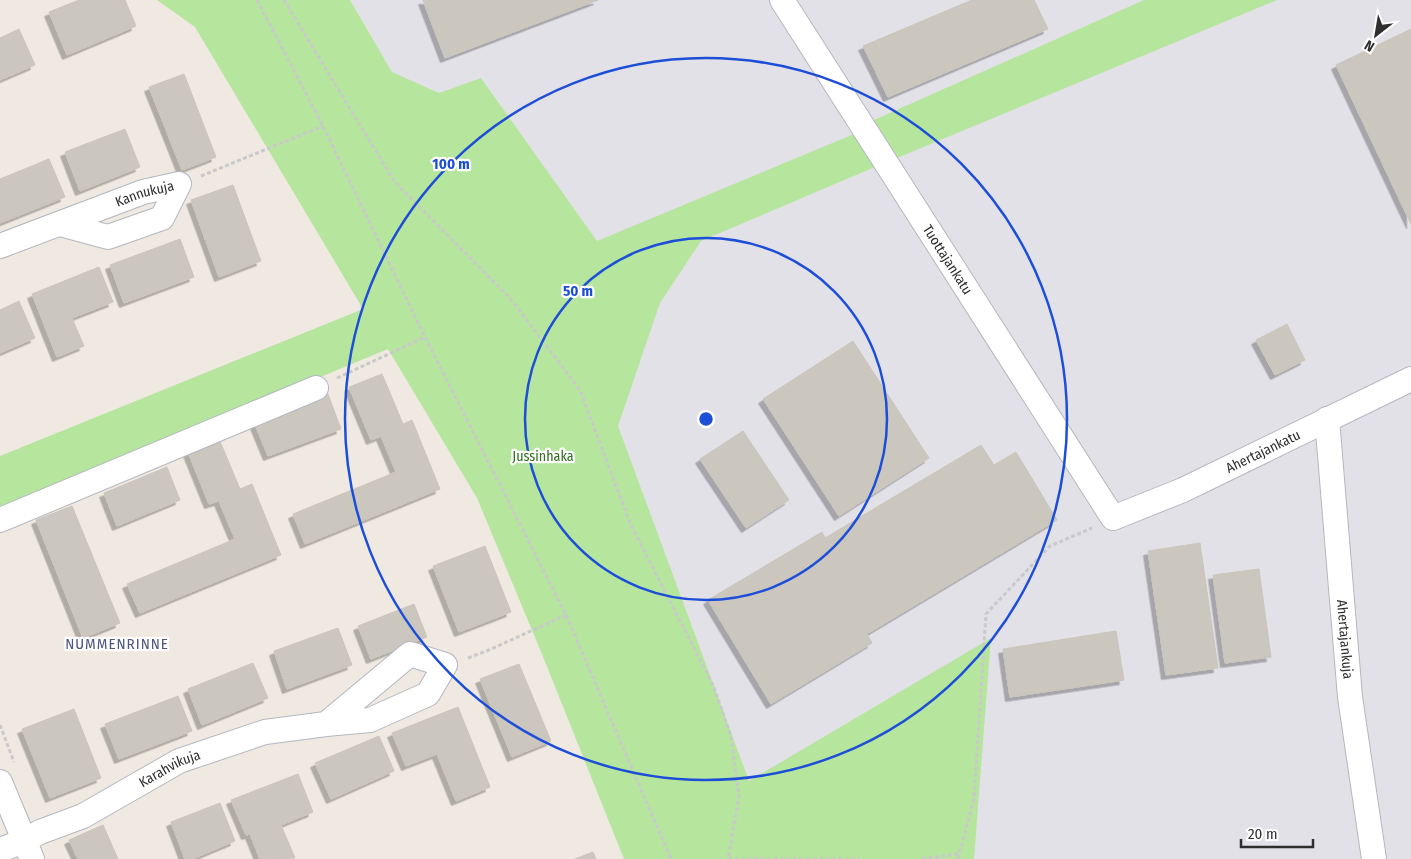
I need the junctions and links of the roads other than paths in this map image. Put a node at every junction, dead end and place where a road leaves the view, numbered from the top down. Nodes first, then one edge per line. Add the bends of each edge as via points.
1 (782, 0) edge
2 (179, 184) road end
3 (0, 246) edge
4 (1411, 379) edge
5 (316, 388) road end
6 (1327, 419) junction
7 (1113, 518) joint
8 (0, 520) edge
9 (326, 724) junction
10 (0, 782) edge
11 (0, 850) edge
12 (28, 850) edge
13 (1374, 859) edge

1 - 7 street, Tuottajankatu
2 - 3 street, Kannukuja via 162,218 108,237 60,224
4 - 6 street, Ahertajankatu
5 - 8 street
6 - 7 street, Ahertajankatu via 1183,490
6 - 13 street, Ahertajankuja via 1350,697
9 - 9 street, Karahvikuja via 370,720 428,694 445,665 410,654
9 - 12 street, Karahvikuja via 265,732 179,762 83,816 40,832
10 - 12 street
11 - 12 street, Karahvikuja

